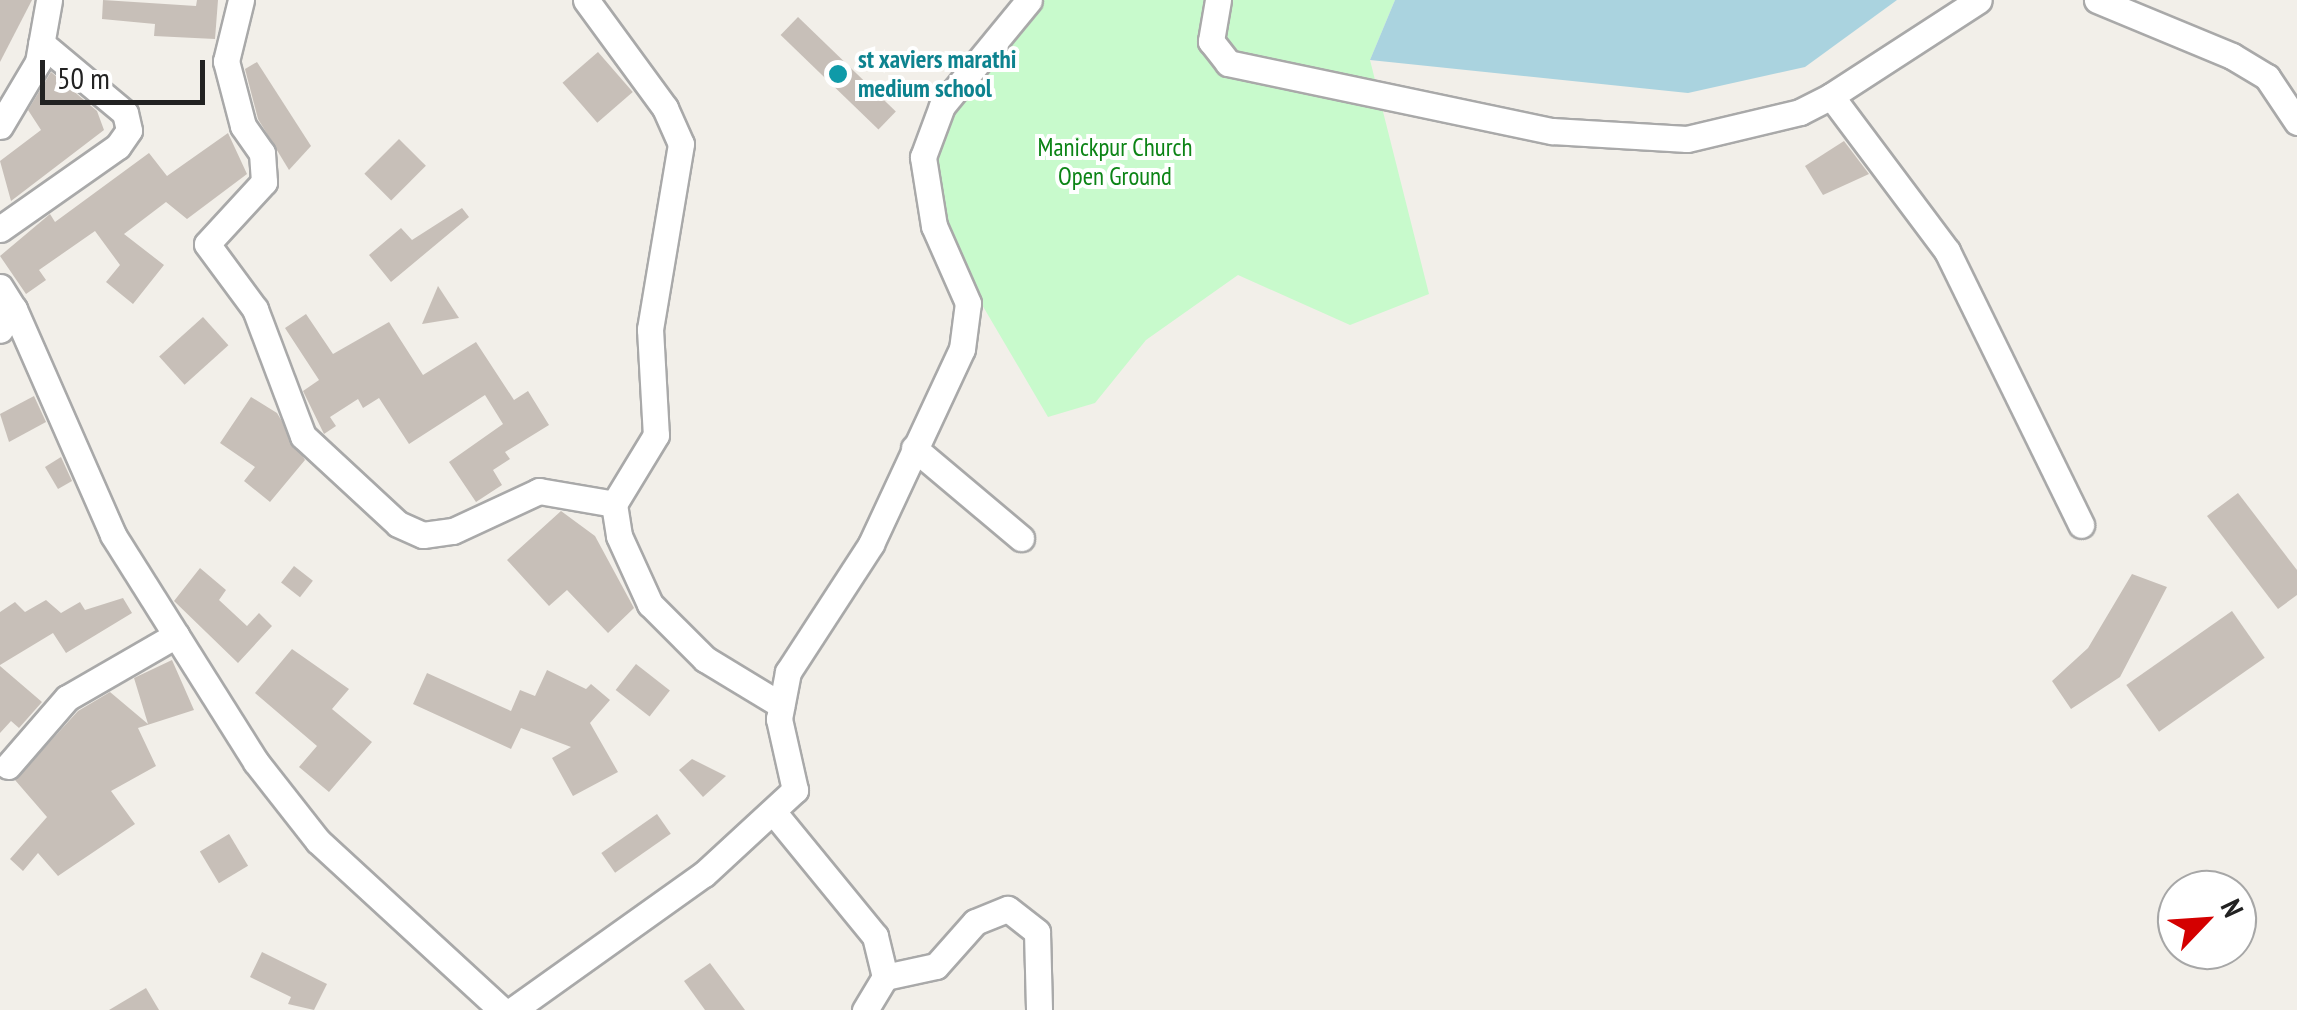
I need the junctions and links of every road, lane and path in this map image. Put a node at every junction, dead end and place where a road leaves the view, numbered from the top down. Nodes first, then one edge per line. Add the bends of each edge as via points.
1 (50, 0) edge
2 (241, 0) edge
3 (586, 0) edge
4 (1030, 0) edge
5 (1218, 0) edge
6 (1979, 0) edge
7 (2097, 0) edge
8 (41, 43) junction
9 (2288, 91) edge
10 (1830, 96) junction
11 (2297, 122) edge
12 (0, 126) edge
13 (1, 224) edge
14 (5, 309) edge
15 (914, 448) junction
16 (614, 504) junction
17 (2081, 526) dead end
18 (1022, 538) dead end
19 (176, 635) junction
20 (781, 706) junction
21 (8, 766) dead end
22 (775, 814) junction
23 (884, 977) junction
24 (502, 1010) edge
25 (512, 1010) edge
26 (865, 1010) edge
27 (1039, 1010) edge

1 - 8 street
2 - 16 street via 226,61 244,126 262,152 264,182 207,244 255,309 303,436 398,524 424,535 453,531 539,491
3 - 16 street via 665,108 680,144 650,329 656,435
4 - 15 street via 942,106 923,157 934,226 968,303 962,349
5 - 10 street via 1211,41 1228,63 1552,131 1688,140 1800,112
6 - 10 street
7 - 9 street via 2232,56
8 - 12 street via 29,82
8 - 13 street via 125,112 129,130 118,146
9 - 11 street
10 - 17 street via 1946,251
14 - 19 street via 113,534
15 - 18 street
15 - 20 street via 872,544 788,672
16 - 20 street via 650,604 705,659
19 - 21 street via 67,698
19 - 24 street via 256,762 318,841
20 - 22 street via 795,790
22 - 23 street via 875,936
22 - 25 street via 568,977
23 - 26 street
23 - 27 street via 936,966 975,922 1008,908 1037,932

